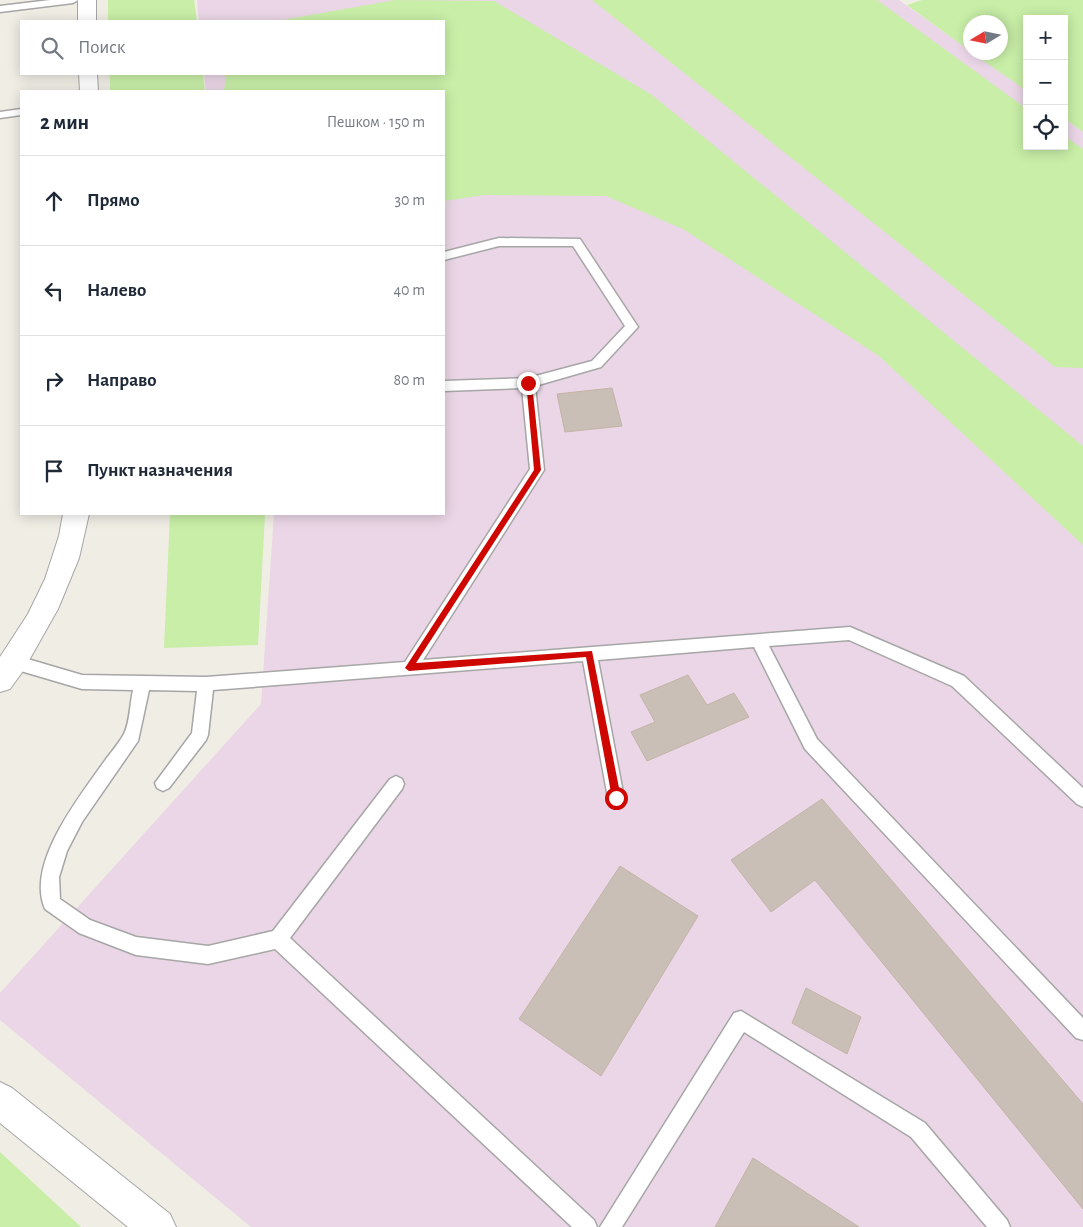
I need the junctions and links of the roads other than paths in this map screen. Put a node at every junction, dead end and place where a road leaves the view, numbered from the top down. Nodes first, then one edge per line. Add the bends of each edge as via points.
1 (72, 0) edge
2 (87, 0) edge
3 (0, 9) edge
4 (87, 20) edge
5 (88, 75) edge
6 (89, 90) edge
7 (20, 112) edge
8 (0, 115) edge
9 (445, 256) edge
10 (528, 383) junction
11 (445, 386) edge
12 (76, 515) edge
13 (758, 640) junction
14 (589, 654) junction
15 (409, 668) junction
16 (7, 671) edge
17 (142, 684) junction
18 (206, 684) junction
19 (163, 783) dead end
20 (396, 784) dead end
21 (616, 798) dead end
22 (1083, 799) edge
23 (278, 939) junction
24 (1083, 1031) edge
25 (0, 1100) edge
26 (158, 1227) edge
27 (587, 1227) edge
28 (610, 1227) edge
29 (1000, 1227) edge

1 - 3 lane
2 - 4 street
5 - 6 street
7 - 8 lane
9 - 10 lane via 499,242 576,242 632,327 596,364
10 - 11 lane
10 - 15 lane via 537,470
12 - 16 street via 74,532 51,597
13 - 14 lane
13 - 22 lane via 850,633 958,681
13 - 24 lane via 811,744
14 - 15 lane
14 - 21 lane
15 - 18 lane
16 - 17 lane via 82,682
17 - 18 lane
17 - 23 lane via 132,736 76,816 58,850 50,877 51,903 85,926 136,946 208,955
18 - 19 lane via 200,735
20 - 23 lane
23 - 27 lane
25 - 26 street
28 - 29 lane via 740,1020 918,1130

